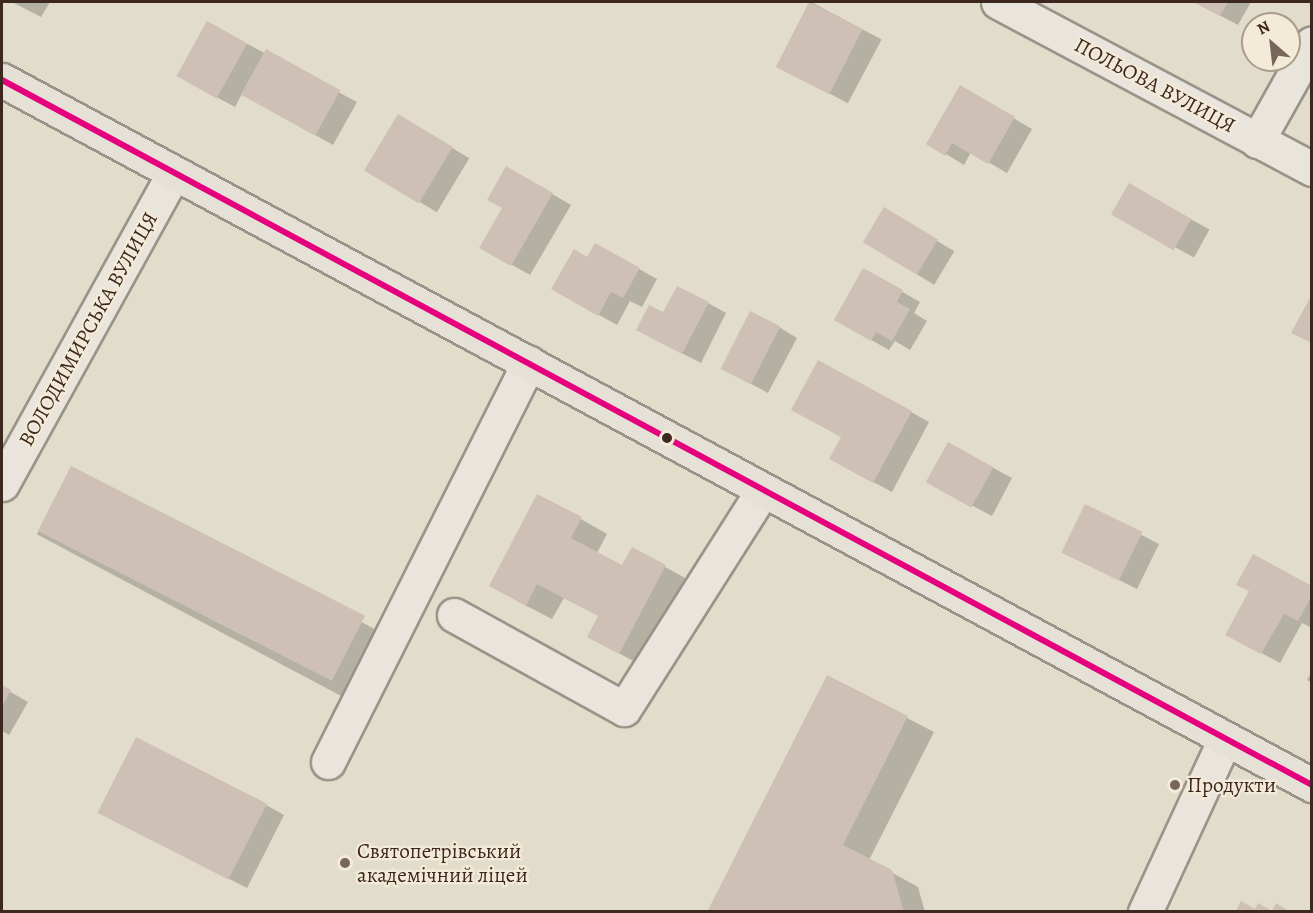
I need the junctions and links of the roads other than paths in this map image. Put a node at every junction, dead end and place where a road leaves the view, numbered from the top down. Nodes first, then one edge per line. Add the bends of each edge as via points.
1 (998, 2) edge
2 (1311, 44) edge
3 (2, 80) edge
4 (1257, 141) junction
5 (1311, 169) edge
6 (174, 173) junction
7 (529, 363) junction
8 (9, 450) edge
9 (2, 484) edge
10 (763, 490) junction
11 (454, 615) dead end
12 (1225, 739) junction
13 (328, 762) dead end
14 (1311, 785) edge
15 (1145, 912) edge

1 - 4 street, ПОЛЬОВА ВУЛИЦЯ
2 - 4 street
3 - 6 main road
4 - 5 street, ПОЛЬОВА ВУЛИЦЯ
6 - 7 main road
6 - 8 street, ВОЛОДИМИРСЬКА ВУЛИЦЯ
7 - 10 main road
7 - 13 street
8 - 9 street, ВОЛОДИМИРСЬКА ВУЛИЦЯ
10 - 11 street via 624,709
10 - 12 main road
12 - 14 main road
12 - 15 street

